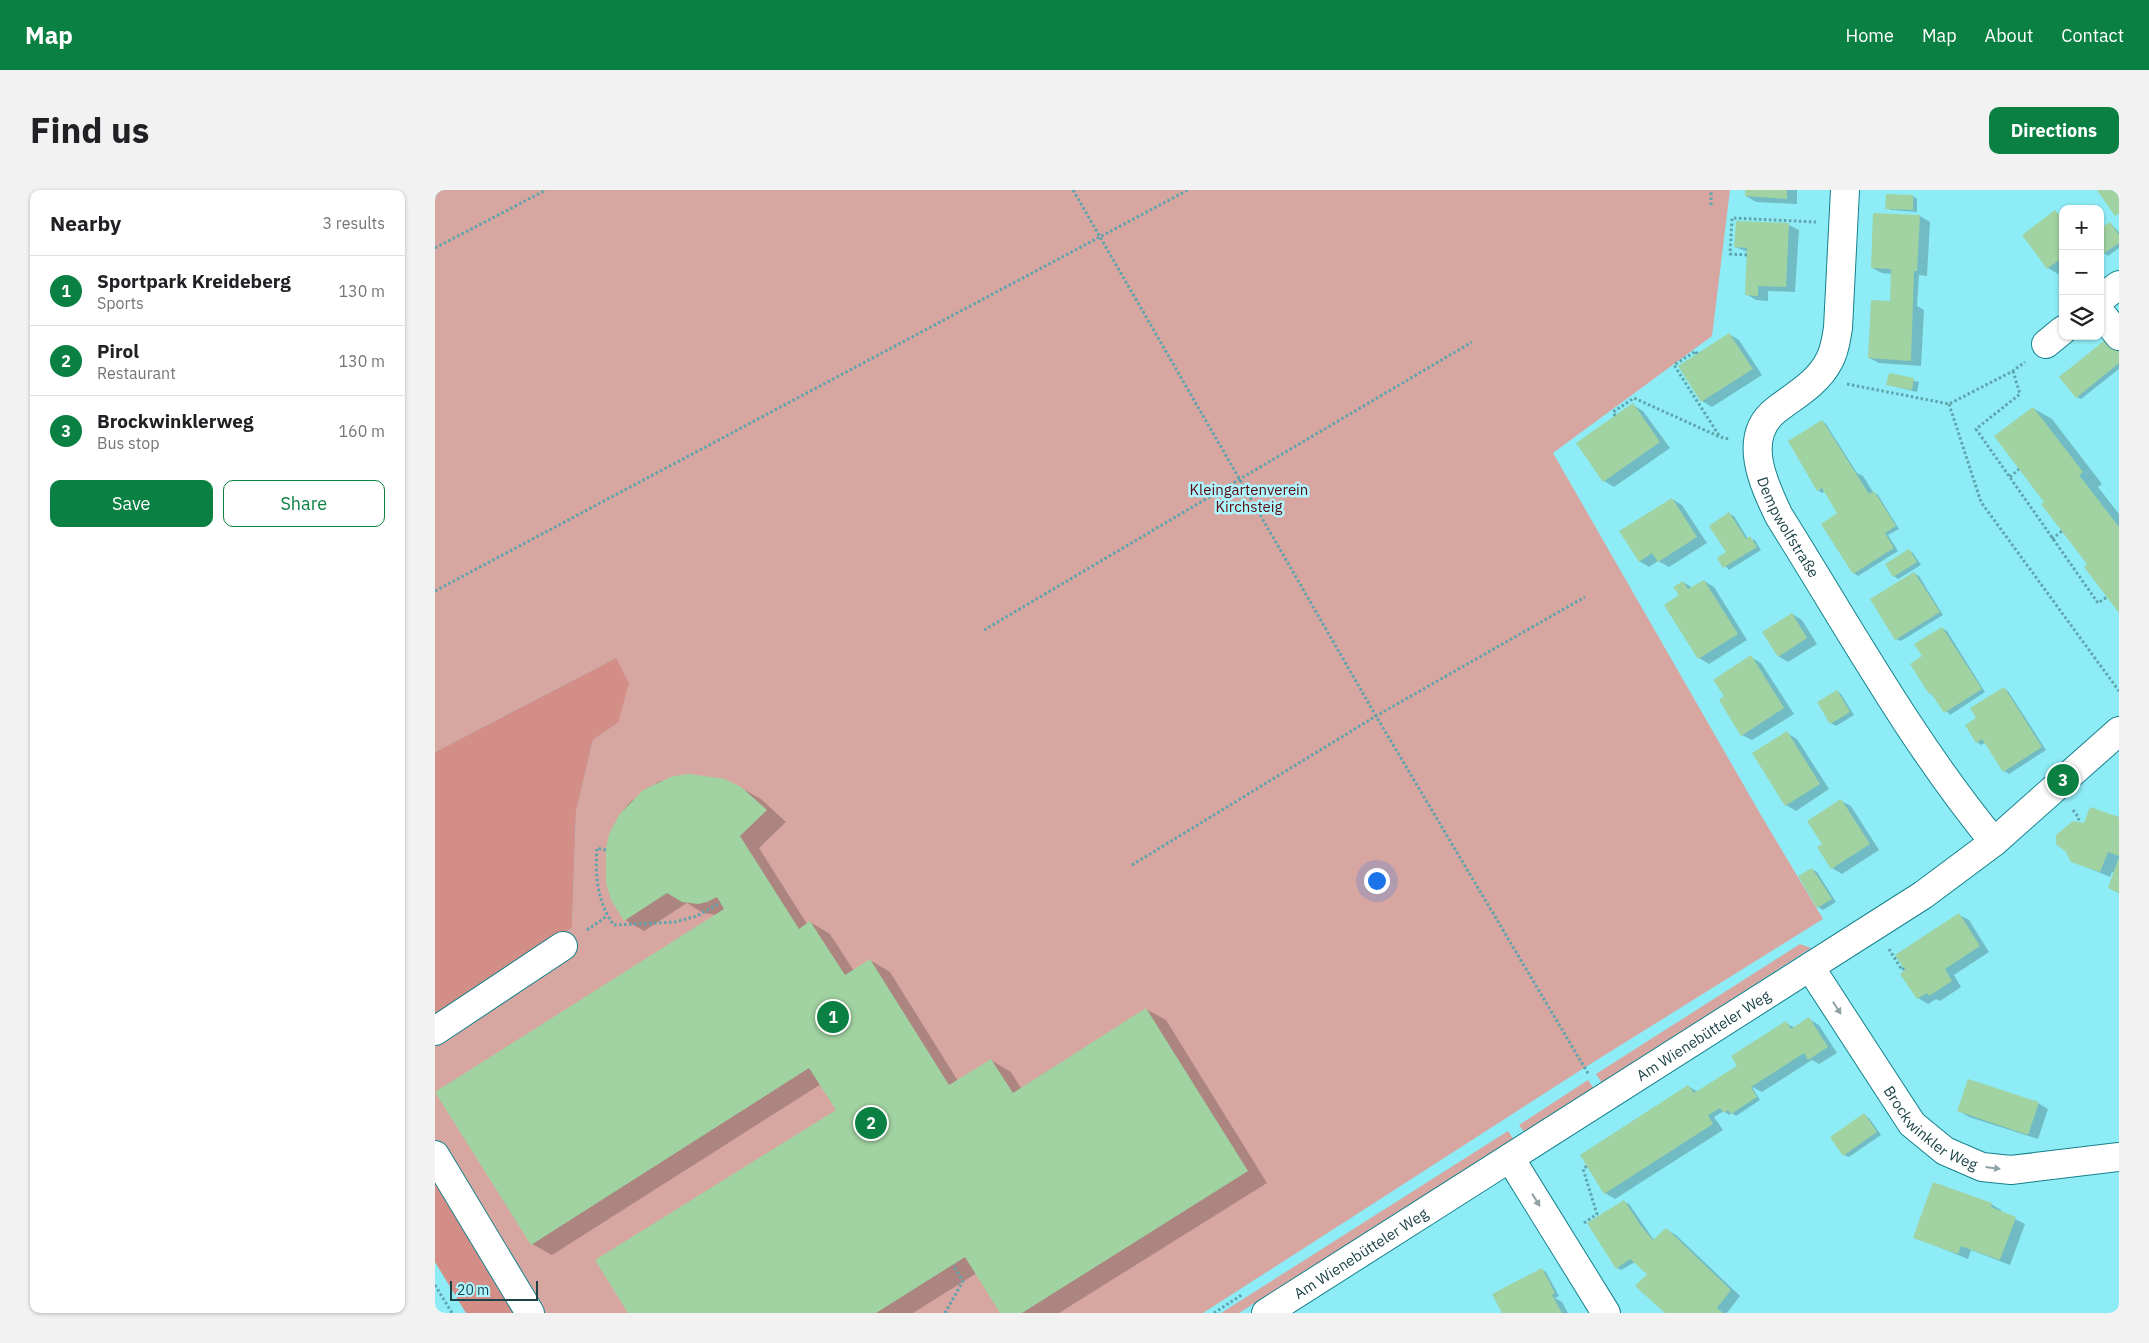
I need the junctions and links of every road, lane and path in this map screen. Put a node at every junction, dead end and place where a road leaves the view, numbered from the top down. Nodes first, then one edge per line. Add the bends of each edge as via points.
1 (546, 190) edge
2 (1073, 190) edge
3 (1188, 190) edge
4 (1711, 190) edge
5 (1845, 190) edge
6 (1711, 204) dead end
7 (1843, 223) junction
8 (1100, 236) junction
9 (435, 248) edge
10 (1747, 255) dead end
11 (2119, 285) edge
12 (2104, 297) edge
13 (2104, 317) edge
14 (2119, 336) edge
15 (2055, 337) edge
16 (1472, 342) dead end
17 (1697, 354) dead end
18 (2013, 371) junction
19 (1817, 378) junction
20 (1949, 404) junction
21 (1615, 416) dead end
22 (2019, 469) dead end
23 (2010, 477) junction
24 (1241, 479) junction
25 (2062, 531) dead end
26 (2052, 539) junction
27 (435, 590) edge
28 (1585, 597) dead end
29 (2107, 597) dead end
30 (985, 630) dead end
31 (2119, 691) edge
32 (1376, 716) junction
33 (2119, 731) edge
34 (1993, 842) junction
35 (605, 850) dead end
36 (1132, 864) dead end
37 (720, 903) dead end
38 (563, 946) dead end
39 (1810, 967) junction
40 (435, 1031) edge
41 (1604, 1098) junction
42 (435, 1155) edge
43 (2119, 1157) edge
44 (1510, 1158) junction
45 (1587, 1166) dead end
46 (1587, 1227) dead end
47 (953, 1265) dead end
48 (435, 1285) edge
49 (452, 1313) edge
50 (530, 1313) edge
51 (945, 1313) edge
52 (1266, 1313) edge
53 (1606, 1313) edge

1 - 9 path
2 - 8 path
3 - 8 path
4 - 6 path
5 - 7 street, Dempwolfstraße
7 - 10 path via 1732,218 1730,254
7 - 19 street, Dempwolfstraße via 1835,348
8 - 24 path
8 - 27 path
11 - 12 street
13 - 14 street
15 - 18 path
16 - 24 path
17 - 21 path via 1696,351 1674,365 1720,438 1634,398 1613,412
18 - 20 path
18 - 23 path via 2020,394 1976,428
19 - 20 path
19 - 34 street, Dempwolfstraße via 1774,412 1762,427 1757,444 1766,490 1779,516 1928,754
20 - 31 path via 1981,502
22 - 23 path
23 - 26 path
24 - 30 path
24 - 32 path
25 - 26 path
26 - 29 path via 2098,603
28 - 32 path
32 - 36 path
32 - 41 path
33 - 34 street, Am Wienebütteler Weg
34 - 39 street, Am Wienebütteler Weg via 1923,895
35 - 37 path via 597,848 595,870 607,916 614,925 675,922 697,916
38 - 40 street
39 - 41 street, Am Wienebütteler Weg
39 -> 43 street, Brockwinkler Weg via 1912,1124 1945,1151 1982,1167 2011,1170
41 - 44 street, Am Wienebütteler Weg
42 - 50 street
44 - 52 street, Am Wienebütteler Weg
44 -> 53 street
45 - 46 path via 1583,1169 1597,1214 1584,1222
47 - 51 path via 963,1281
48 - 49 path

